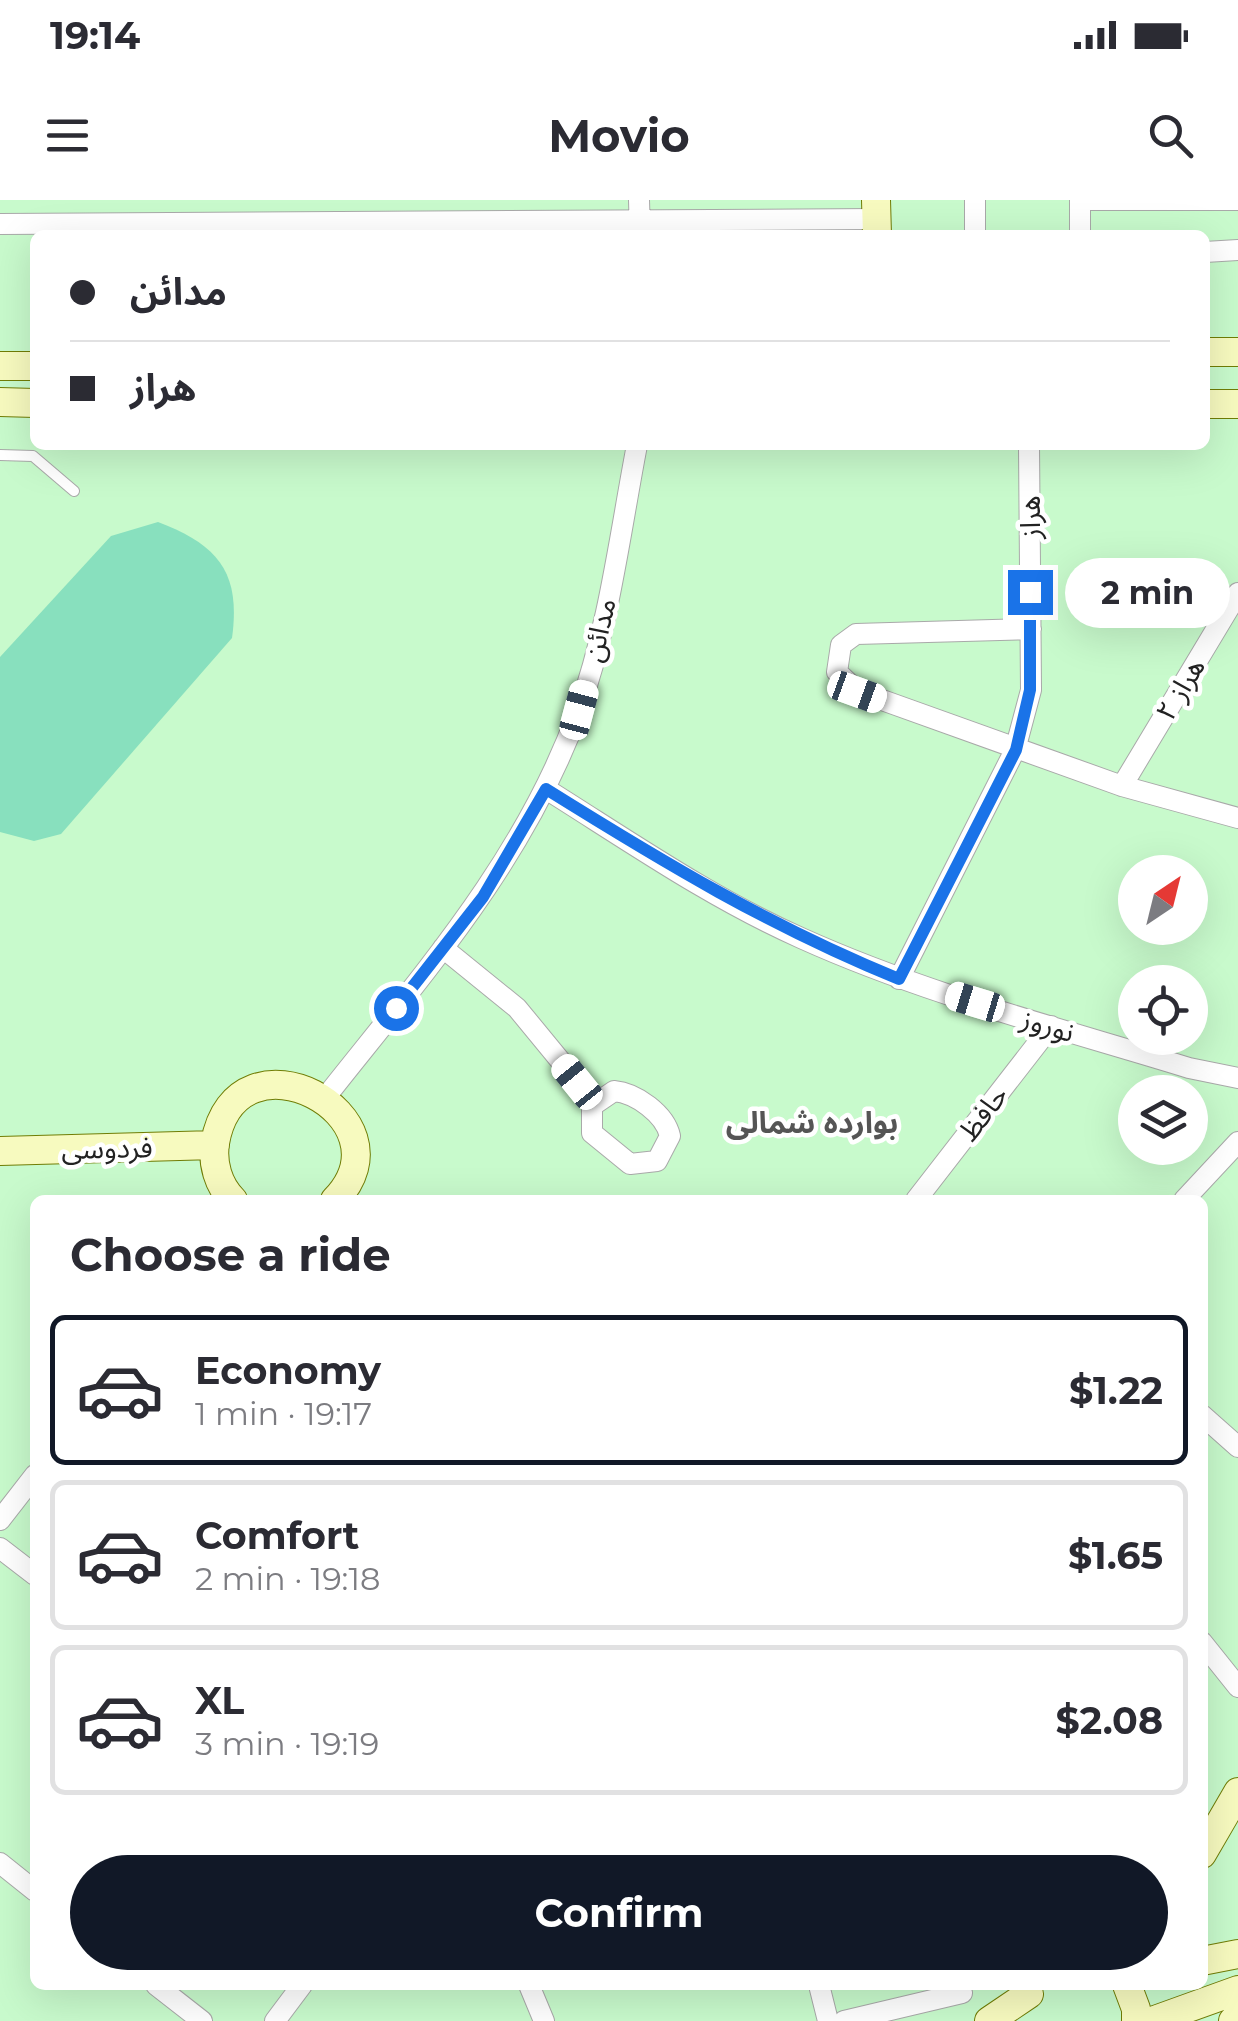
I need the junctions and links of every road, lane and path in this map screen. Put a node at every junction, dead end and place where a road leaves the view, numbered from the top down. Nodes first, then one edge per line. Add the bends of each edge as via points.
1 (187, 200) edge
2 (975, 200) edge
3 (1080, 200) edge
4 (1238, 200) edge
5 (639, 218) edge
6 (876, 218) edge
7 (408, 219) edge
8 (0, 224) edge
9 (187, 229) edge
10 (975, 230) edge
11 (1080, 230) edge
12 (1238, 250) edge
13 (1210, 252) edge
14 (1210, 352) edge
15 (1238, 352) edge
16 (0, 366) edge
17 (30, 366) edge
18 (0, 402) edge
19 (30, 403) edge
20 (1210, 404) edge
21 (1238, 404) edge
22 (637, 450) edge
23 (1029, 450) edge
24 (0, 455) edge
25 (74, 491) dead end
26 (1238, 593) edge
27 (1031, 629) junction
28 (1016, 750) junction
29 (1122, 786) junction
30 (546, 789) junction
31 (1238, 818) edge
32 (443, 948) junction
33 (899, 979) junction
34 (1051, 1026) junction
35 (1238, 1078) edge
36 (325, 1098) junction
37 (598, 1099) dead end
38 (1238, 1142) edge
39 (215, 1145) junction
40 (0, 1151) edge
41 (230, 1195) edge
42 (341, 1195) edge
43 (920, 1195) edge
44 (1189, 1195) edge
45 (1208, 1421) edge
46 (1238, 1447) edge
47 (30, 1481) edge
48 (0, 1520) edge
49 (0, 1548) edge
50 (30, 1571) edge
51 (1208, 1650) edge
52 (1238, 1687) edge
53 (1238, 1792) edge
54 (1208, 1844) edge
55 (0, 1863) edge
56 (30, 1886) edge
57 (1238, 1954) edge
58 (1208, 1960) edge
59 (162, 1990) edge
60 (298, 1990) edge
61 (531, 1990) edge
62 (820, 1990) edge
63 (1128, 1990) edge
64 (1216, 1991) edge
65 (962, 1993) dead end
66 (1030, 2000) edge
67 (202, 2021) edge
68 (275, 2021) edge
69 (544, 2021) edge
70 (828, 2021) edge
71 (844, 2021) edge
72 (989, 2021) edge
73 (1136, 2021) edge
74 (1152, 2021) edge

1 - 9 street
2 - 10 street
3 - 4 street
3 - 11 street
5 - 6 street
5 - 7 street
7 - 9 street
8 - 9 street
12 - 13 street
14 - 15 street
16 - 17 street
18 - 19 street
20 - 21 street
22 - 30 street, مدائن via 602,628 579,710
23 - 27 street, هراز
24 - 25 lane via 32,456
26 - 29 street, هراز ۲
27 - 28 street, هراز via 1030,690
27 - 28 street via 856,634 841,645 835,663 842,681 857,692
28 - 29 street
28 - 33 street, هراز
29 - 31 street
30 - 32 street, مدائن via 517,845
30 - 33 street, نوروز via 701,886
32 - 36 street, مدائن
32 - 37 street via 517,1008
33 - 34 street, نوروز
34 - 35 street, نوروز
34 - 43 street, حافظ
36 - 39 street via 284,1084 262,1087 227,1112
36 - 42 street via 350,1133 354,1154
38 - 44 street
39 - 40 street, فردوسی
39 - 41 street via 217,1174
45 - 46 street
47 - 48 street
49 - 50 street
51 - 52 street
53 - 54 street
55 - 56 street
57 - 58 street
59 - 67 street
60 - 68 street
61 - 69 street
62 - 70 street
63 - 73 street
64 - 74 street
65 - 71 street
66 - 72 street

